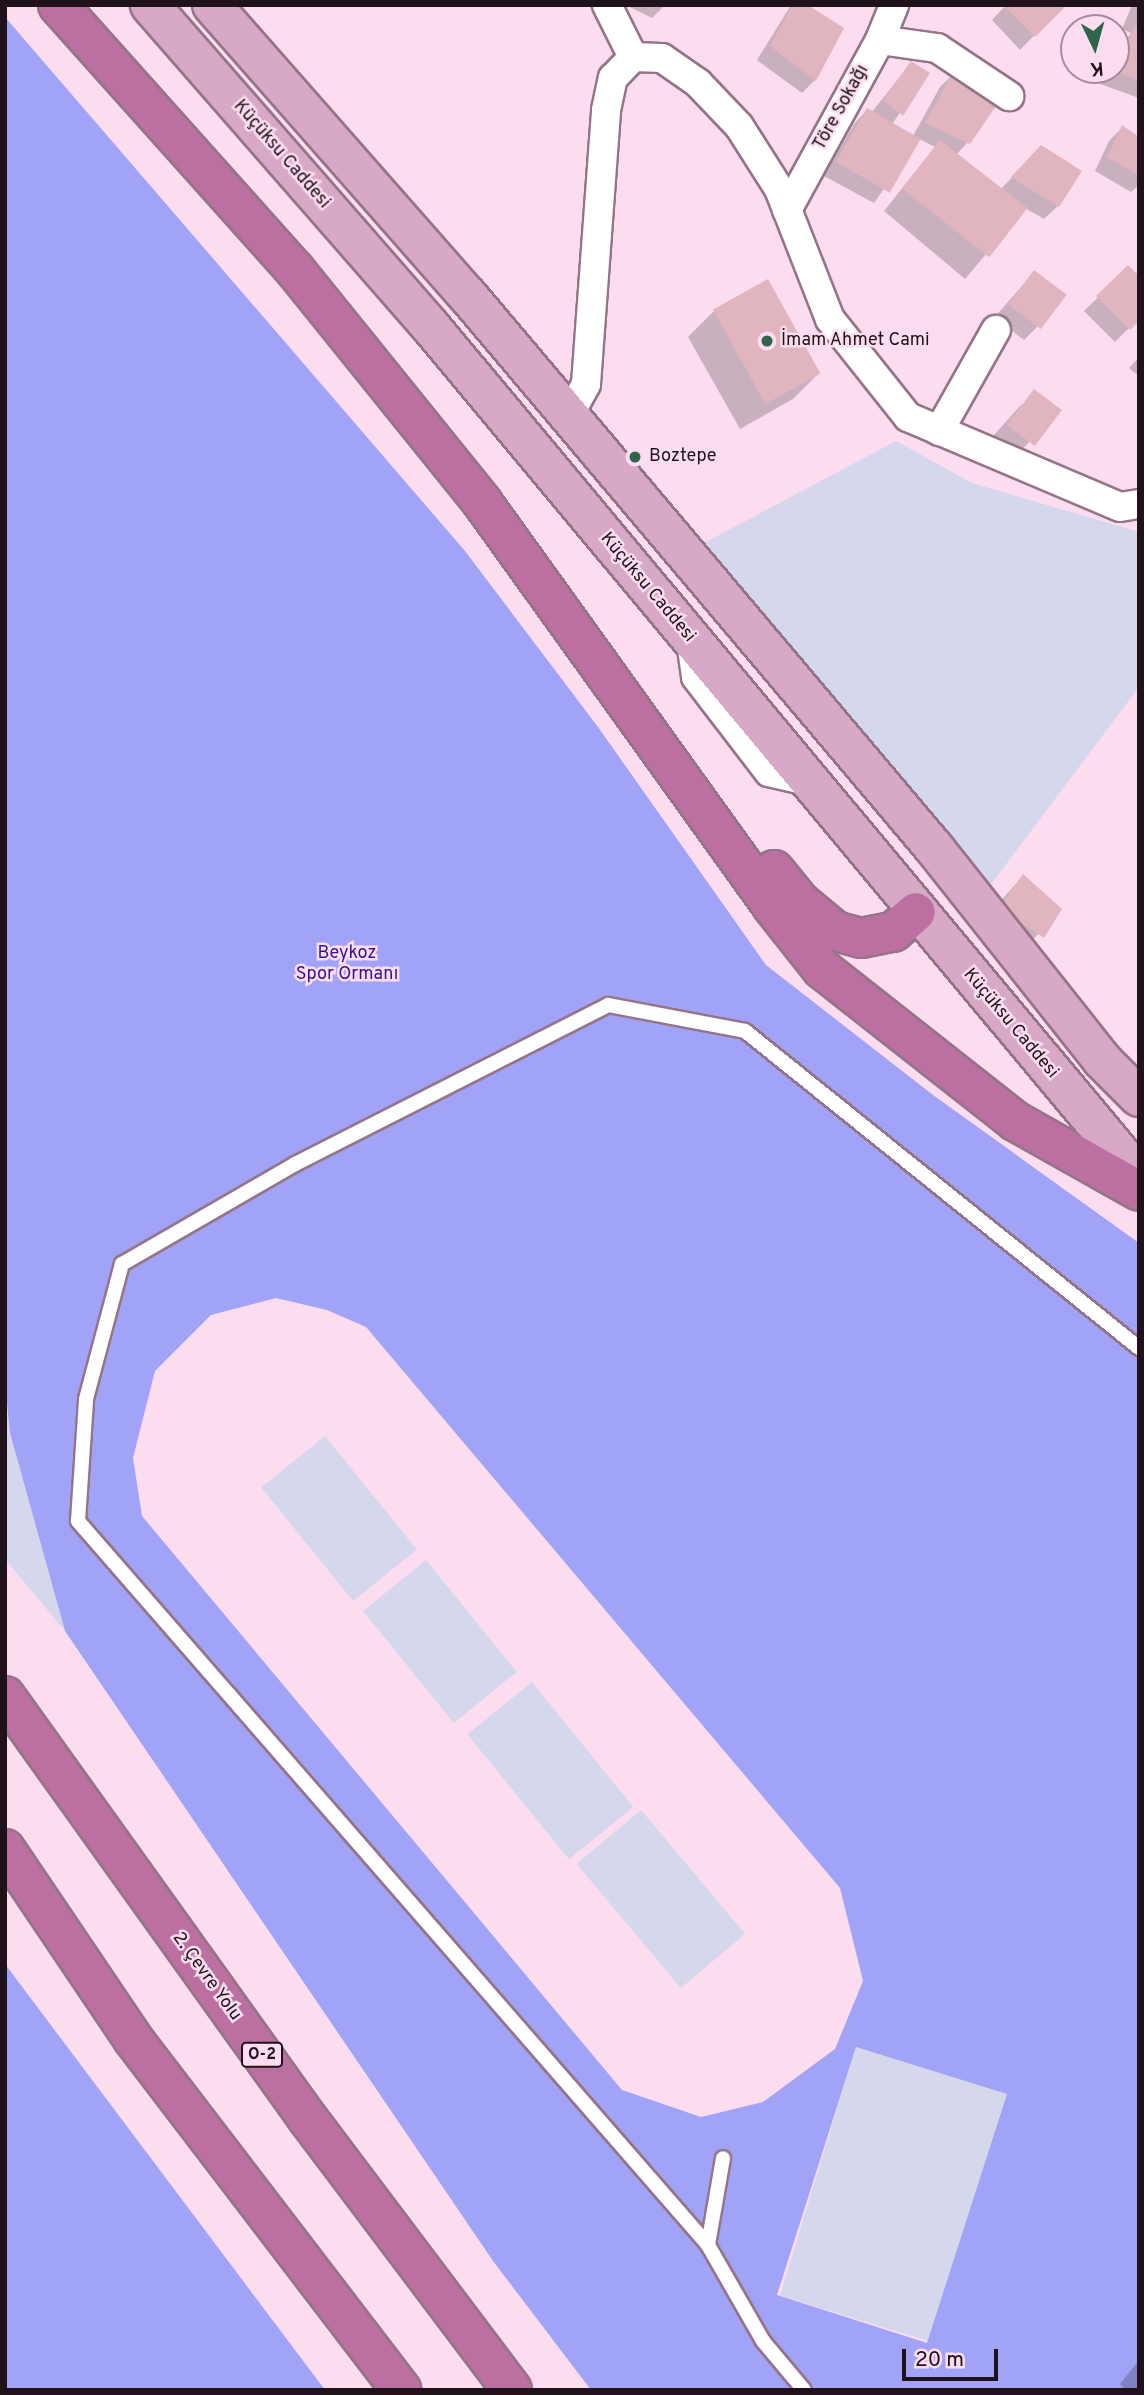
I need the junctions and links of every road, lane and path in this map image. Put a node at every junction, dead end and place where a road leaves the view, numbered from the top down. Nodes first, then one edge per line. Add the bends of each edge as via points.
1 (58, 5) edge
2 (150, 5) edge
3 (212, 5) edge
4 (607, 5) edge
5 (894, 5) edge
6 (880, 40) junction
7 (634, 58) junction
8 (1009, 96) dead end
9 (787, 210) junction
10 (996, 330) dead end
11 (569, 415) junction
12 (939, 430) junction
13 (533, 449) junction
14 (1139, 504) edge
15 (596, 656) junction
16 (935, 849) junction
17 (916, 912) junction
18 (1139, 1097) edge
19 (1139, 1176) edge
20 (1139, 1191) edge
21 (1139, 1348) edge
22 (5, 1677) edge
23 (11, 1706) edge
24 (5, 1849) edge
25 (723, 2158) dead end
26 (708, 2245) junction
27 (401, 2390) edge
28 (512, 2390) edge
29 (804, 2390) edge

1 - 15 highway via 295,270 482,502
2 - 13 main road, Küçüksu Caddesi
3 - 11 main road
4 - 7 street
5 - 6 street, Töre Sokağı
6 - 8 street via 937,48
6 - 9 street, Töre Sokağı
7 - 9 street via 663,58 698,83 740,126
7 - 11 street via 613,78 606,110 586,384
9 - 12 street via 830,319 908,416
10 - 12 street
11 - 13 main road
11 - 16 main road
12 - 14 street via 1119,507
13 - 17 main road, Küçüksu Caddesi
15 - 17 highway via 800,902 835,931 861,938 893,932
15 - 20 highway via 772,906 822,969 1015,1121
16 - 17 main road
16 - 18 main road via 1102,1060
17 - 19 main road, Küçüksu Caddesi
21 - 26 lane via 745,1031 608,1006 295,1164 121,1264 86,1399 78,1521
22 - 23 highway, 2. Çevre Yolu
23 - 28 highway, 2. Çevre Yolu / O-2 via 308,2119
24 - 27 highway via 133,2039
25 - 26 lane
26 - 29 lane via 763,2341

